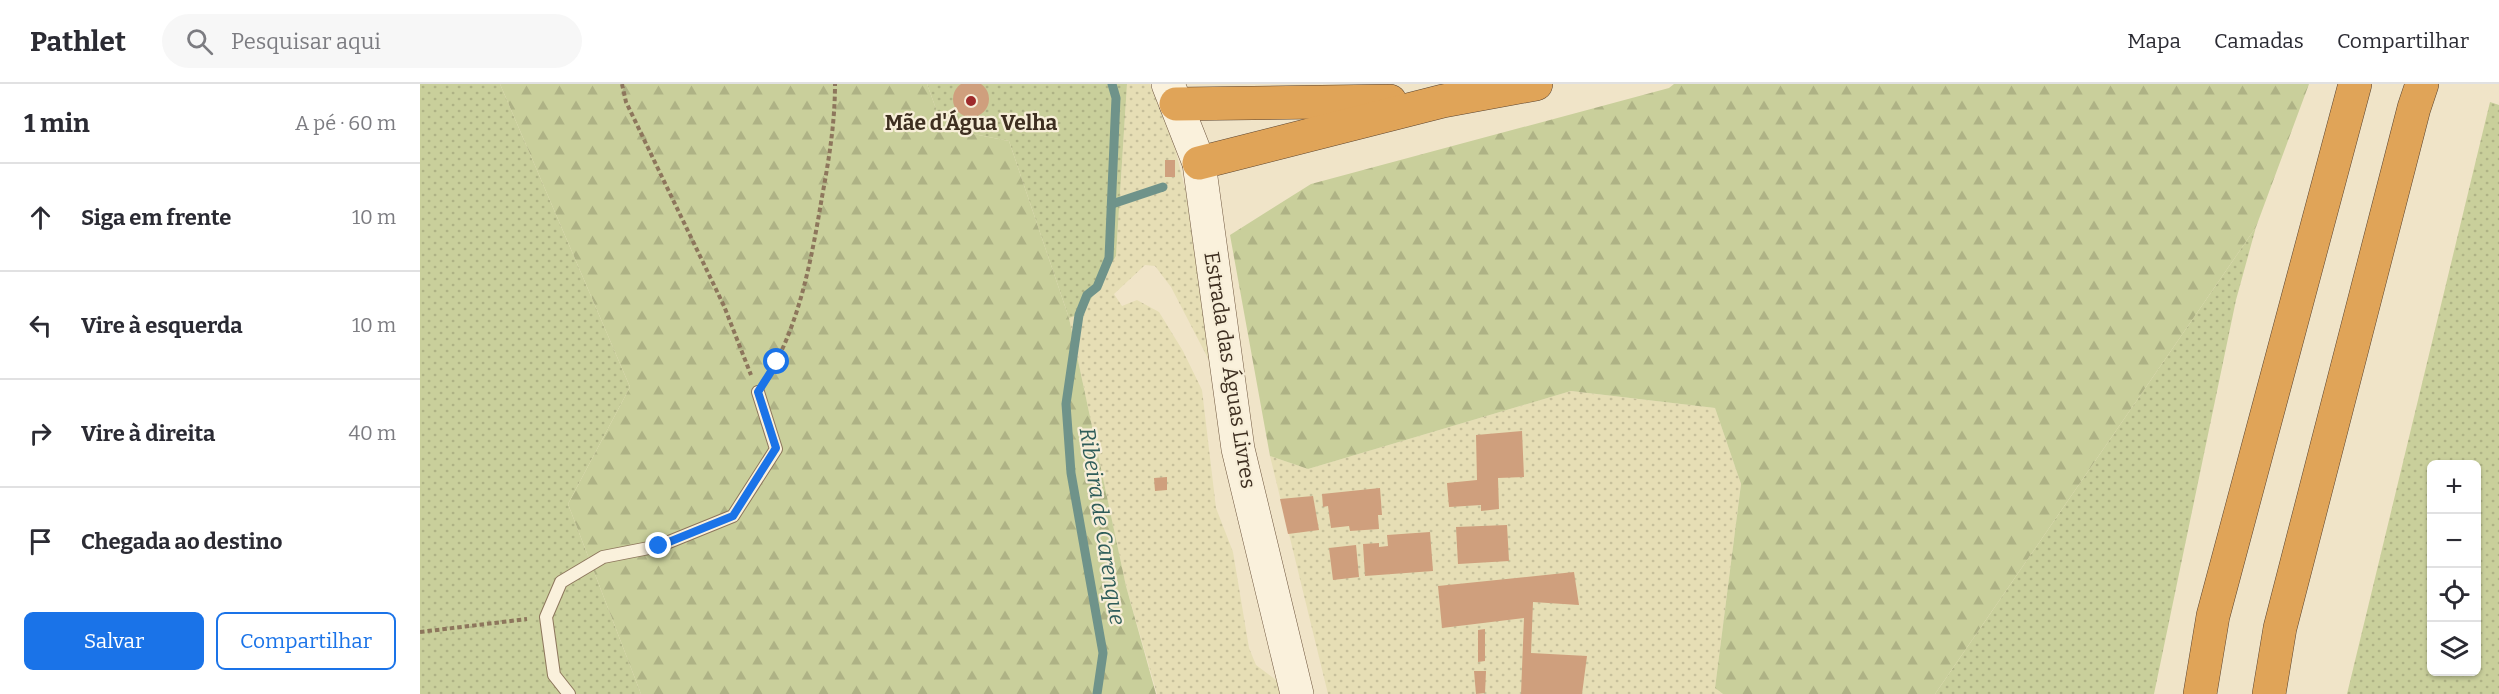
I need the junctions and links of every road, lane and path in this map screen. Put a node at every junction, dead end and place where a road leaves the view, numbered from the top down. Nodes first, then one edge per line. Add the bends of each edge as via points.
1 (622, 84) edge
2 (835, 84) edge
3 (1536, 84) edge
4 (2355, 84) edge
5 (2422, 84) edge
6 (1172, 94) edge
7 (1443, 100) junction
8 (1199, 163) junction
9 (758, 392) junction
10 (546, 617) junction
11 (420, 632) edge
12 (569, 694) edge
13 (1297, 694) edge
14 (2200, 694) edge
15 (2269, 694) edge

1 - 9 path via 626,102 724,306
2 - 9 path via 835,122 810,270 777,362
3 - 7 highway
4 - 14 highway via 2213,616
5 - 15 highway via 2280,628
6 - 7 highway
6 - 8 main road, Estrada das Águas Livres
7 - 8 highway
8 - 13 main road, Estrada das Águas Livres via 1238,448
9 - 10 lane via 776,448 733,516 659,546 603,556 561,582
10 - 11 path
10 - 12 lane via 554,675

